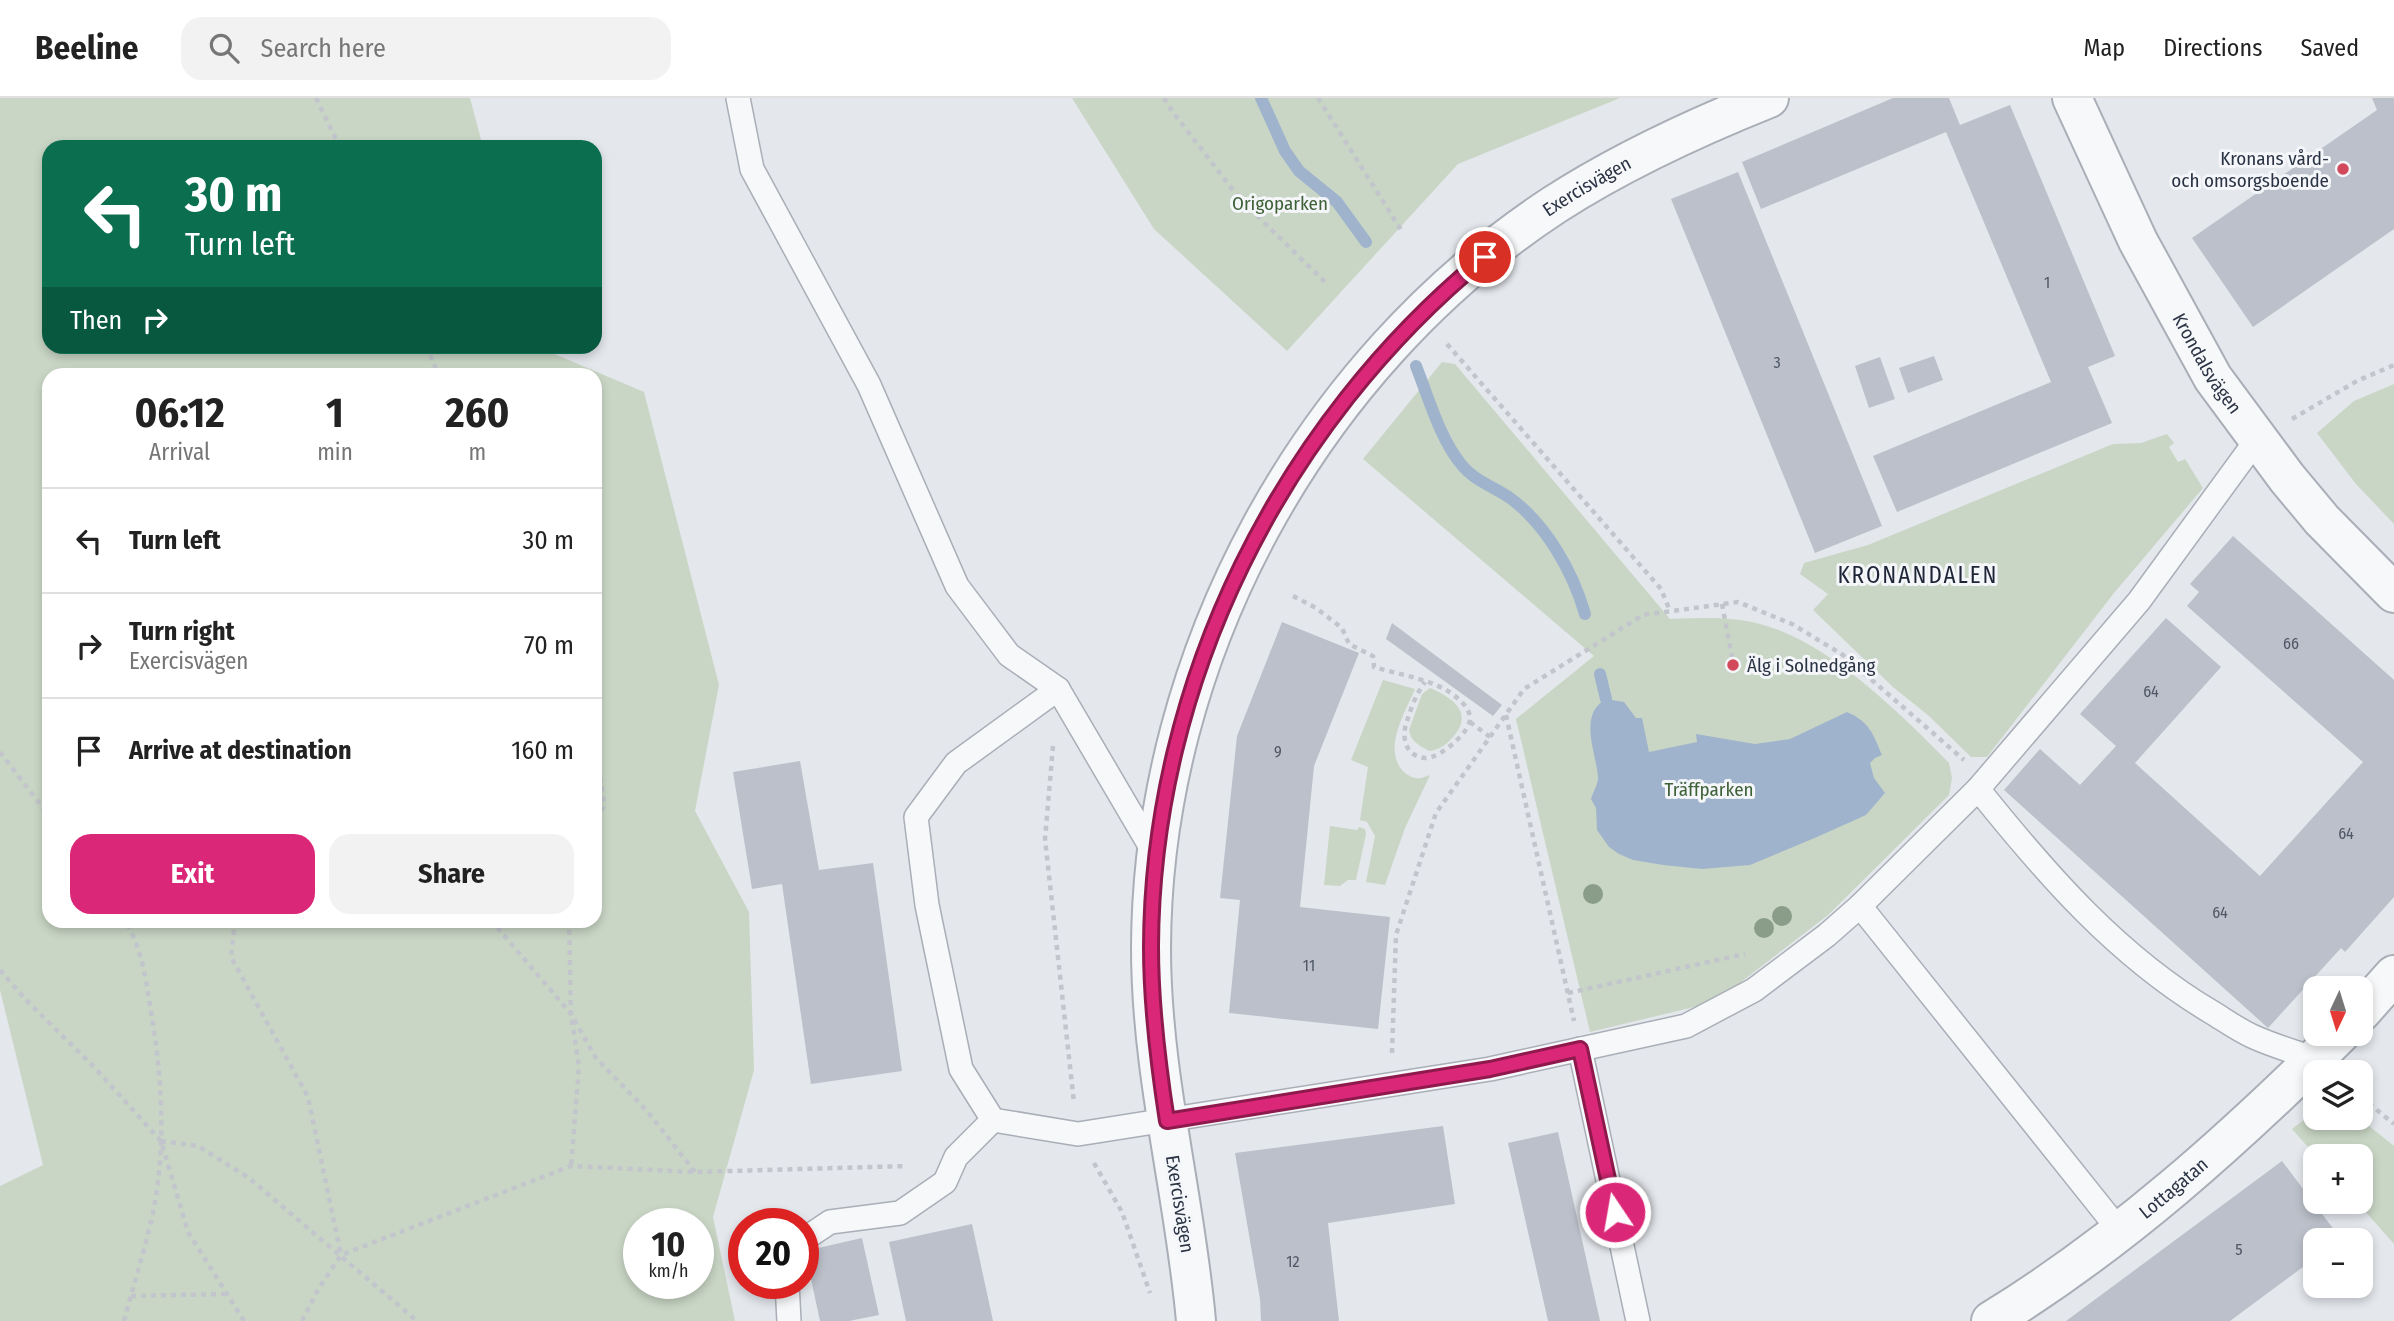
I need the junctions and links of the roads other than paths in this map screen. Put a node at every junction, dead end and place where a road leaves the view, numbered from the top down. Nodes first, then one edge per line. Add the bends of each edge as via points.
1 (738, 98) edge
2 (1769, 98) edge
3 (2072, 98) edge
4 (2258, 438) junction
5 (2394, 593) edge
6 (1058, 689) junction
7 (1978, 789) junction
8 (1157, 859) junction
9 (1860, 906) junction
10 (2394, 975) edge
11 (2373, 999) edge
12 (2327, 1047) edge
13 (1580, 1049) junction
14 (992, 1120) junction
15 (1167, 1121) junction
16 (819, 1229) edge
17 (2119, 1230) junction
18 (788, 1299) edge
19 (789, 1321) edge
20 (1196, 1321) edge
21 (1638, 1321) edge
22 (1992, 1321) edge

1 - 6 lane via 752,169 869,385 957,586 1009,655
2 - 8 street, Exercisvägen via 1660,144 1552,207 1453,283 1366,373 1292,473 1237,573 1189,700 1173,760
3 - 4 street, Krondalsvägen via 2138,241 2194,347
4 - 5 street, Krondalsvägen via 2322,520
4 - 7 lane via 2140,601
6 - 8 lane
6 - 14 lane via 956,763 916,817 927,905 961,1069
7 - 9 lane
7 - 12 lane via 2074,901 2151,972 2253,1037
8 - 15 street, Exercisvägen via 1151,946 1153,1008
9 - 13 lane via 1754,989 1686,1026
9 - 17 lane
10 - 11 street
12 - 17 street, Lottagatan via 2258,1115
13 - 15 lane via 1490,1069
13 - 21 lane
14 - 15 lane via 1078,1134
14 - 16 lane via 956,1157 945,1182 900,1213 830,1222
15 - 20 street, Exercisvägen
17 - 22 street, Lottagatan
18 - 19 lane

